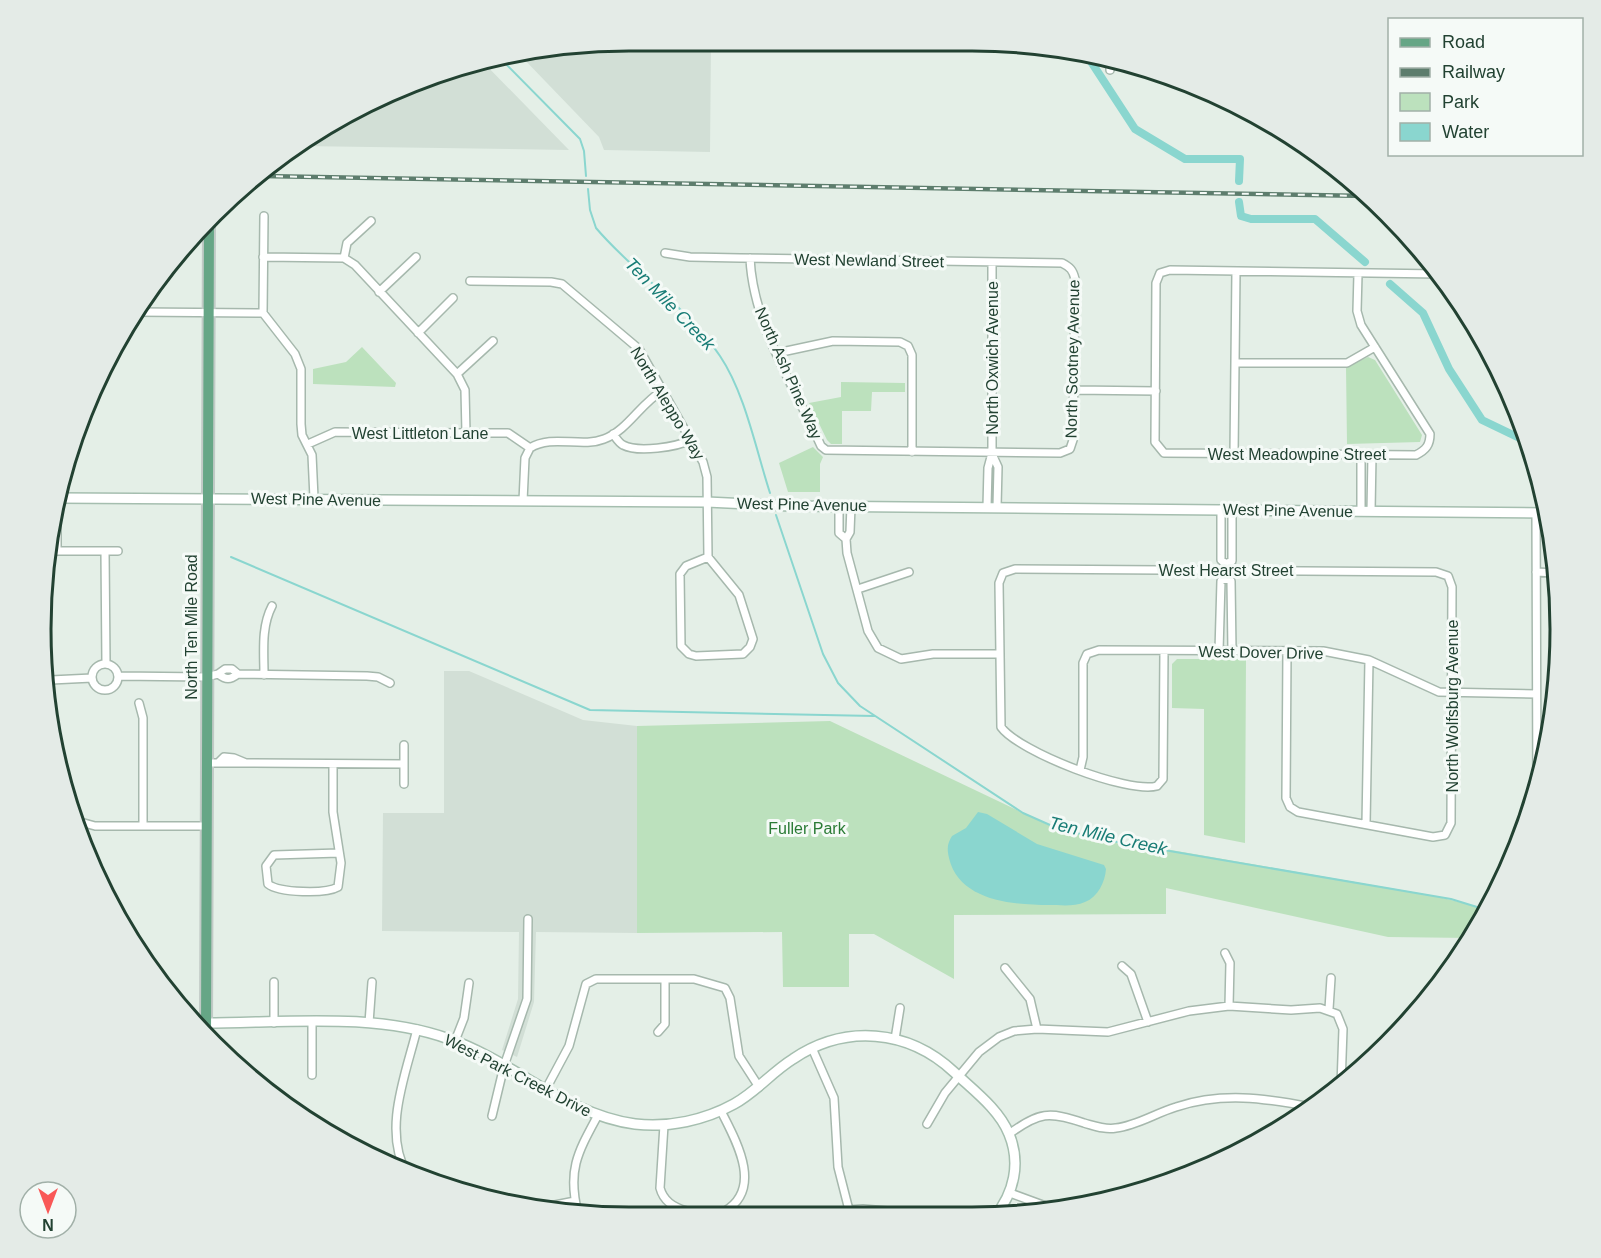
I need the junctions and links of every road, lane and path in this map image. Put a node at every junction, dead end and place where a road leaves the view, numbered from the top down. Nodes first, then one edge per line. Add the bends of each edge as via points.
1 (264, 216) dead end
2 (371, 220) dead end
3 (208, 233) edge
4 (665, 253) dead end
5 (263, 257) junction
6 (416, 257) dead end
7 (345, 258) junction
8 (750, 258) junction
9 (992, 262) junction
10 (1072, 269) joint
11 (1236, 271) junction
12 (1358, 273) junction
13 (1428, 274) edge
14 (470, 281) dead end
15 (379, 292) junction
16 (453, 298) dead end
17 (146, 312) edge
18 (208, 312) junction
19 (263, 313) junction
20 (418, 333) junction
21 (493, 341) dead end
22 (1375, 347) junction
23 (777, 353) junction
24 (1235, 363) junction
25 (457, 374) junction
26 (1074, 390) junction
27 (662, 391) junction
28 (1156, 391) junction
29 (466, 433) junction
30 (614, 434) junction
31 (690, 440) junction
32 (308, 444) junction
33 (530, 448) junction
34 (912, 452) junction
35 (992, 453) junction
36 (1234, 454) junction
37 (1361, 455) junction
38 (1372, 455) junction
39 (207, 497) junction
40 (314, 498) junction
41 (66, 499) edge
42 (523, 501) junction
43 (707, 502) junction
44 (839, 505) junction
45 (850, 506) junction
46 (992, 507) junction
47 (1221, 509) junction
48 (1232, 510) junction
49 (1361, 511) junction
50 (1371, 511) junction
51 (1538, 513) edge
52 (1540, 523) edge
53 (846, 539) junction
54 (56, 551) edge
55 (105, 551) junction
56 (118, 551) dead end
57 (708, 557) junction
58 (1226, 570) junction
59 (909, 572) dead end
60 (1536, 572) junction
61 (1547, 573) edge
62 (1449, 576) joint
63 (858, 589) junction
64 (272, 606) dead end
65 (1164, 651) junction
66 (1219, 651) junction
67 (1232, 651) junction
68 (1287, 651) junction
69 (999, 654) junction
70 (1369, 660) junction
71 (106, 664) junction
72 (264, 675) junction
73 (118, 676) junction
74 (206, 677) junction
75 (92, 678) junction
76 (53, 680) edge
77 (390, 683) dead end
78 (1452, 692) junction
79 (1536, 694) junction
80 (139, 703) dead end
81 (404, 745) dead end
82 (1537, 752) edge
83 (206, 763) junction
84 (333, 764) junction
85 (404, 764) junction
86 (1080, 770) junction
87 (404, 784) dead end
88 (85, 823) edge
89 (1366, 824) junction
90 (142, 826) junction
91 (206, 826) junction
92 (339, 853) junction
93 (528, 919) dead end
94 (1225, 953) dead end
95 (1122, 966) dead end
96 (1005, 968) dead end
97 (1331, 978) dead end
98 (665, 979) junction
99 (274, 982) dead end
100 (372, 982) dead end
101 (469, 983) dead end
102 (1229, 1006) junction
103 (900, 1008) dead end
104 (1329, 1009) junction
105 (1148, 1022) junction
106 (206, 1023) joint
107 (274, 1023) junction
108 (312, 1023) junction
109 (369, 1023) junction
110 (417, 1029) junction
111 (1037, 1029) junction
112 (658, 1032) dead end
113 (895, 1039) junction
114 (455, 1041) junction
115 (812, 1048) junction
116 (504, 1066) junction
117 (1341, 1074) edge
118 (312, 1075) dead end
119 (959, 1076) junction
120 (759, 1087) junction
121 (546, 1089) junction
122 (1300, 1105) edge
123 (721, 1111) junction
124 (598, 1115) junction
125 (492, 1116) dead end
126 (927, 1124) dead end
127 (664, 1125) junction
128 (1009, 1134) junction
129 (401, 1160) edge
130 (1010, 1193) junction
131 (575, 1201) junction
132 (564, 1203) edge
133 (1037, 1203) edge
134 (576, 1204) edge
135 (1001, 1206) edge
136 (673, 1207) edge
137 (730, 1207) edge
138 (848, 1207) edge

1 - 5 street
2 - 7 street via 347,243
3 - 18 main road, North Ten Mile Road
4 - 8 street, West Newland Street
5 - 7 street
5 - 19 street
6 - 15 street
7 - 15 street
8 - 9 street, West Newland Street
8 - 23 street, North Ash Pine Way via 761,318
9 - 10 street, West Newland Street via 1062,263
9 - 35 street, North Oxwich Avenue
10 - 26 street, North Scotney Avenue
11 - 12 street
11 - 24 street
11 - 28 street via 1160,273 1156,283
12 - 13 street
12 - 22 street via 1359,318
14 - 27 street, North Aleppo Way via 562,284 631,340
15 - 20 street
16 - 20 street
17 - 18 street
18 - 19 street
18 - 39 main road, North Ten Mile Road
19 - 32 street via 299,361 302,435
20 - 25 street
21 - 25 street
22 - 24 street via 1347,363
22 - 38 street, West Meadowpine Street via 1430,434 1428,447 1416,455
23 - 34 street, North Ash Pine Way via 826,450
23 - 34 street via 833,341 900,342 908,346 912,355
24 - 36 street
25 - 29 street via 465,390
26 - 28 street
26 - 35 street, North Scotney Avenue via 1070,449 1060,453
27 - 30 street
27 - 31 street, North Aleppo Way
28 - 36 street, West Meadowpine Street via 1155,442 1164,453
29 - 32 street, West Littleton Lane via 335,432
29 - 33 street, West Littleton Lane via 508,433
30 - 31 street via 630,447 673,447
30 - 33 street via 595,442 543,442
31 - 43 street, North Aleppo Way via 706,469
32 - 40 street
33 - 42 street via 525,458
34 - 35 street
35 - 46 street, North Oxwich Avenue via 998,467
36 - 37 street, West Meadowpine Street
37 - 38 street, West Meadowpine Street
37 - 49 street
38 - 50 street
39 - 40 street, West Pine Avenue
39 - 41 street, West Pine Avenue
39 - 74 main road, North Ten Mile Road
40 - 42 street, West Pine Avenue
42 - 43 street, West Pine Avenue
43 - 44 street, West Pine Avenue
43 - 57 street, North Aleppo Way
44 - 45 street, West Pine Avenue
44 - 53 street via 839,532
45 - 46 street, West Pine Avenue
45 - 53 street via 850,532
46 - 47 street, West Pine Avenue
47 - 48 street, West Pine Avenue
47 - 58 street via 1221,560
48 - 49 street, West Pine Avenue
48 - 58 street via 1232,561
49 - 50 street, West Pine Avenue
50 - 51 street, West Pine Avenue
52 - 60 street
53 - 63 street
54 - 55 street
55 - 56 street
55 - 71 street
57 - 57 street via 686,566 680,574 680,641 684,651 696,656 737,655 750,647 752,635 739,595
58 - 62 street, West Hearst Street via 1436,572
58 - 66 street via 1221,581
58 - 67 street via 1231,581
58 - 69 street, West Hearst Street via 1015,568 1003,573 999,583
59 - 63 street
60 - 61 street
60 - 79 street
62 - 78 street, North Wolfsburg Avenue
63 - 69 street via 868,631 878,648 901,659 933,654
64 - 72 street via 264,627
65 - 66 street, West Dover Drive
65 - 86 street, West Dover Drive via 1100,650 1087,654 1083,663
65 - 86 street via 1163,779 1157,786 1140,787
66 - 67 street, West Dover Drive
67 - 68 street, West Dover Drive
68 - 70 street, West Dover Drive via 1323,651
68 - 89 street via 1286,798 1290,807 1298,812
69 - 86 street via 1001,727 1013,741
70 - 78 street, West Dover Drive via 1430,689
70 - 89 street
71 - 73 street via 116,669
71 - 75 street via 94,670
72 - 74 street
72 - 77 street via 367,676
73 - 74 street
73 - 75 street via 113,687 104,690
74 - 83 main road, North Ten Mile Road
75 - 76 street
78 - 79 street, West Dover Drive
78 - 89 street, North Wolfsburg Avenue via 1452,824 1445,836
79 - 82 street
80 - 90 street via 143,718
81 - 85 street
83 - 84 street
83 - 91 main road, North Ten Mile Road
84 - 85 street
84 - 92 street via 333,812
85 - 87 street
88 - 90 street
90 - 91 street
91 - 106 main road, North Ten Mile Road
92 - 92 street via 280,853 270,858 267,879 280,891 329,891 338,887 341,878
93 - 116 street via 527,999
94 - 102 street via 1230,963
95 - 105 street via 1131,974
96 - 111 street via 1030,999
97 - 104 street
98 - 112 street via 665,1024
98 - 120 street via 702,980 725,988 739,1056
98 - 121 street via 596,979 585,984 569,1046
99 - 107 street
100 - 109 street
101 - 114 street via 464,1018
102 - 104 street
102 - 105 street
103 - 113 street
104 - 117 street via 1337,1014 1343,1029
105 - 111 street via 1099,1032
106 - 107 street, West Park Creek Drive
107 - 108 street, West Park Creek Drive
108 - 109 street, West Park Creek Drive
108 - 118 street
109 - 110 street, West Park Creek Drive
110 - 114 street, West Park Creek Drive
110 - 129 street via 395,1123
111 - 119 street via 1014,1031 992,1041
113 - 115 street, West Park Creek Drive via 849,1036
113 - 119 street, West Park Creek Drive via 933,1055
114 - 116 street, West Park Creek Drive
115 - 120 street, West Park Creek Drive
115 - 138 street via 834,1098 838,1167
116 - 121 street, West Park Creek Drive
116 - 125 street
119 - 126 street
119 - 128 street, West Park Creek Drive via 996,1113
120 - 123 street, West Park Creek Drive
121 - 124 street, West Park Creek Drive
122 - 128 street via 1223,1097 1173,1107 1119,1128 1102,1128 1045,1114 1029,1119
123 - 127 street, West Park Creek Drive
123 - 137 street via 743,1158 738,1200
124 - 127 street, West Park Creek Drive
124 - 131 street via 575,1160
127 - 136 street via 660,1188
128 - 130 street, West Park Creek Drive via 1015,1166
130 - 133 street
130 - 135 street, West Park Creek Drive
131 - 132 street
131 - 134 street

